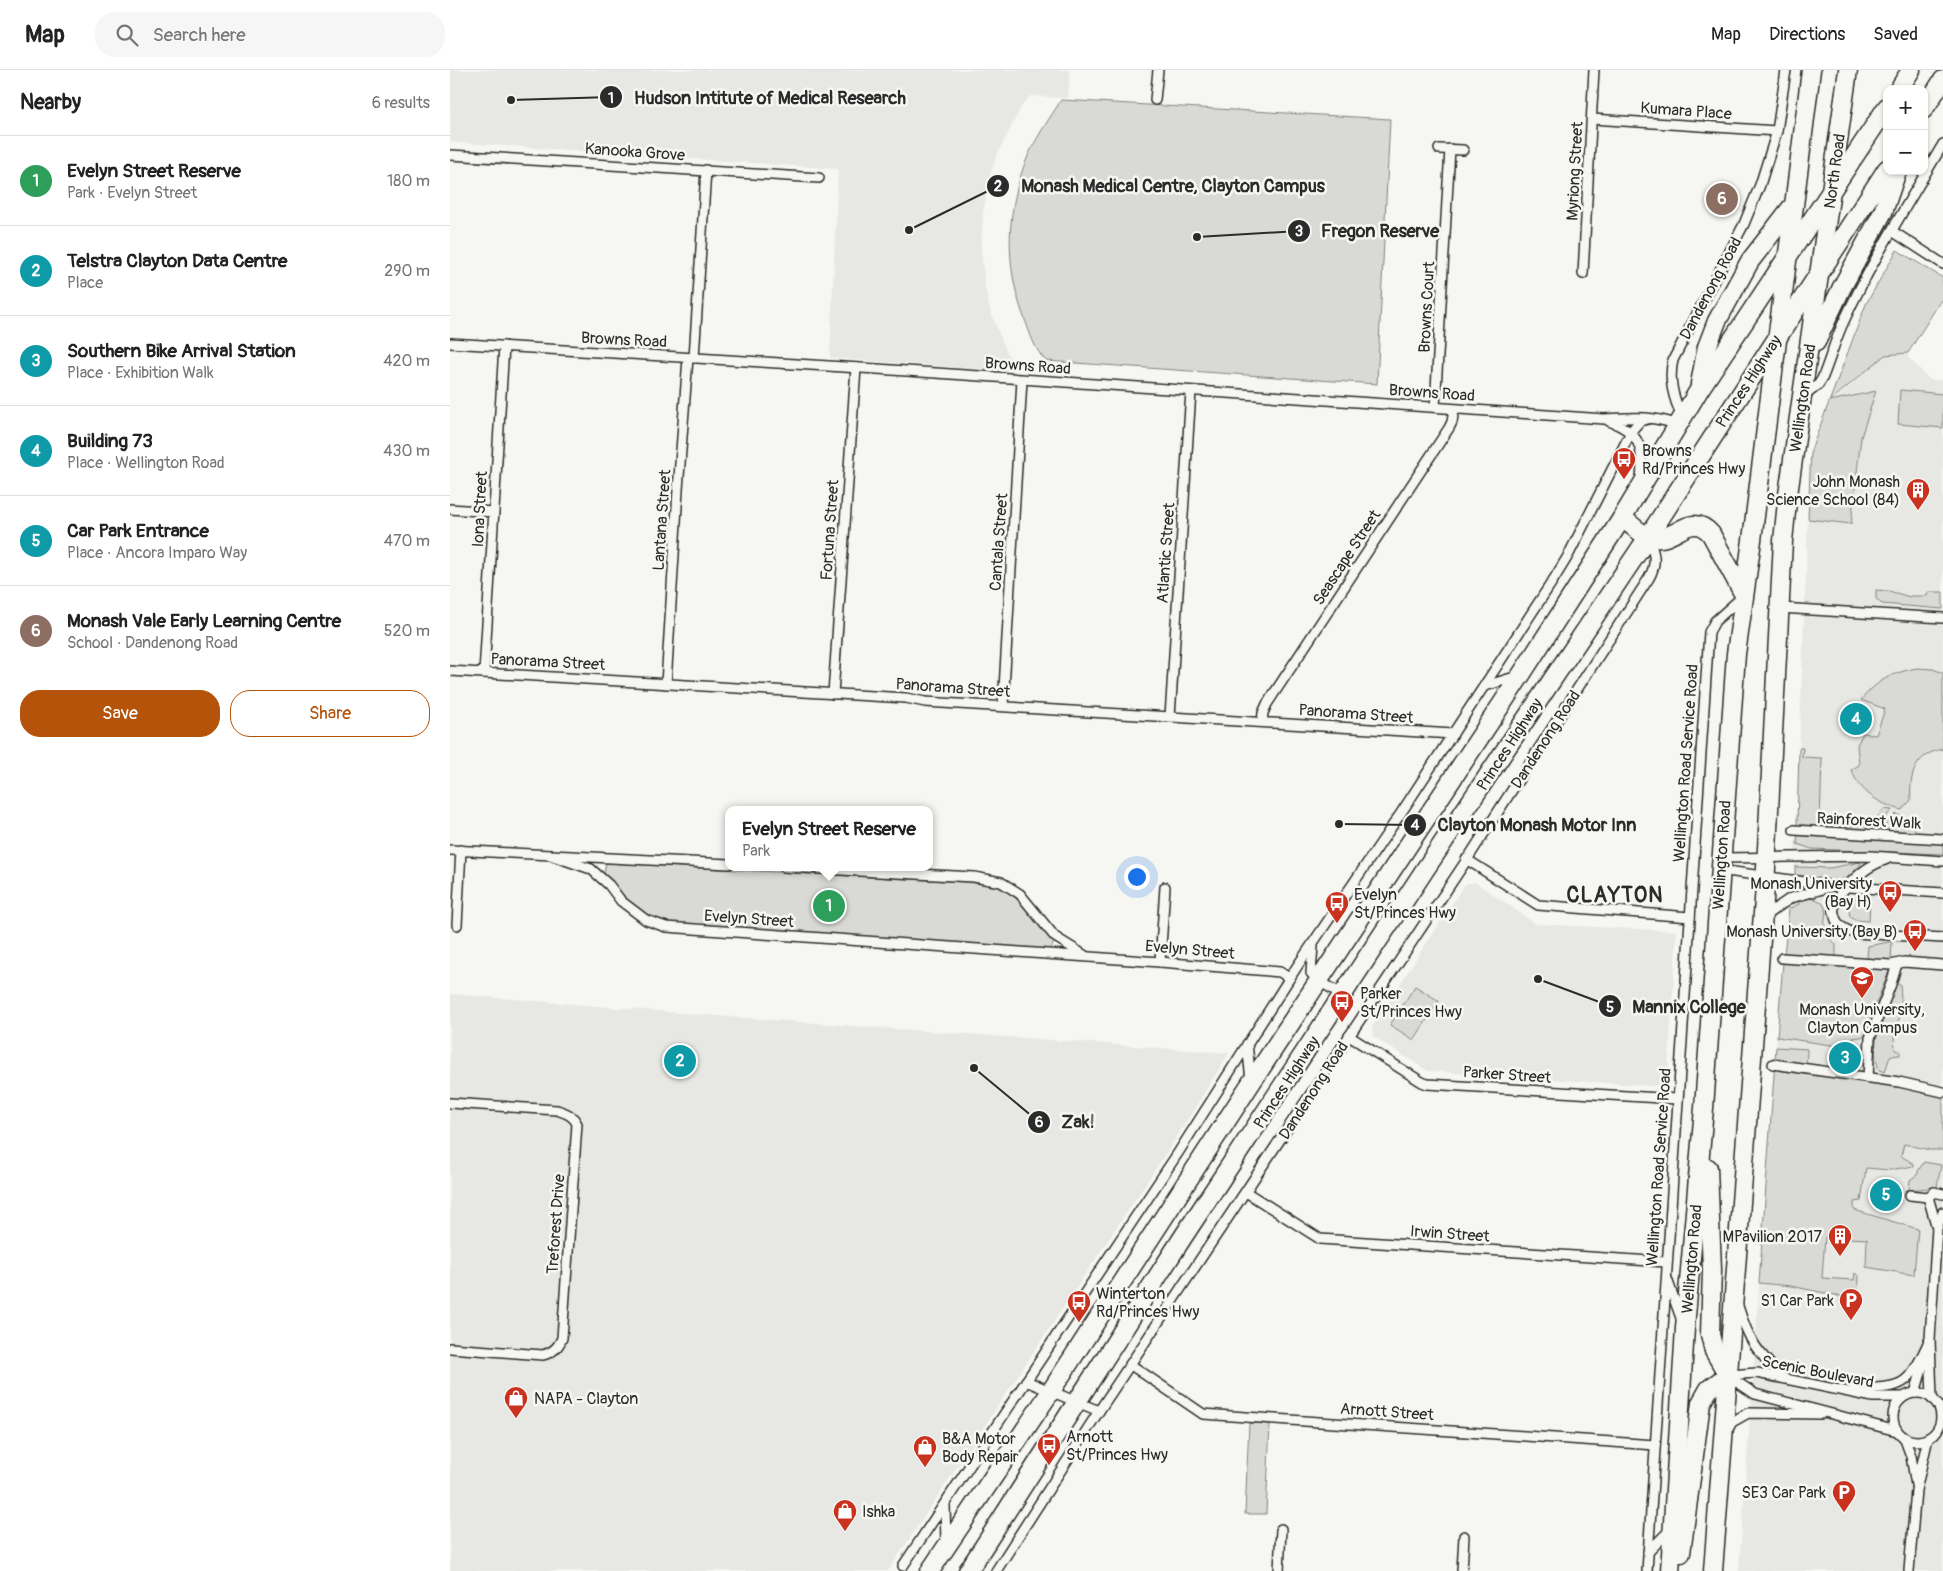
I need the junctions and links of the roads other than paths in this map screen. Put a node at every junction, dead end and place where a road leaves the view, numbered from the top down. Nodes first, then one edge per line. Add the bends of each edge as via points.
1 (1158, 70) edge
2 (1594, 70) edge
3 (1786, 70) edge
4 (1811, 70) edge
5 (1848, 70) edge
6 (1911, 70) edge
7 (1902, 85) edge
8 (1939, 86) edge
9 (1156, 100) dead end
10 (1928, 103) edge
11 (1883, 113) edge
12 (1592, 119) junction
13 (1777, 131) junction
14 (1943, 144) edge
15 (1439, 149) dead end
16 (1450, 150) junction
17 (1463, 150) dead end
18 (450, 155) edge
19 (706, 170) junction
20 (1883, 175) edge
21 (1896, 175) edge
22 (819, 178) dead end
23 (1832, 191) junction
24 (1793, 205) junction
25 (1892, 231) junction
26 (1786, 260) junction
27 (1943, 264) edge
28 (1820, 272) junction
29 (1583, 274) dead end
30 (1776, 337) junction
31 (450, 343) edge
32 (504, 346) junction
33 (691, 358) junction
34 (856, 368) junction
35 (1806, 369) junction
36 (1022, 380) junction
37 (1699, 390) junction
38 (1191, 391) junction
39 (1801, 399) junction
40 (1435, 407) junction
41 (1454, 409) junction
42 (1604, 419) junction
43 (1648, 419) junction
44 (1679, 421) junction
45 (1631, 431) junction
46 (1641, 486) junction
47 (450, 509) edge
48 (494, 512) junction
49 (1622, 518) junction
50 (1648, 537) junction
51 (1743, 594) junction
52 (1780, 608) junction
53 (1943, 618) edge
54 (450, 671) edge
55 (484, 673) junction
56 (1521, 675) junction
57 (666, 684) junction
58 (1485, 686) junction
59 (833, 694) junction
60 (1003, 706) junction
61 (1170, 717) junction
62 (1262, 722) junction
63 (1453, 734) junction
64 (1794, 830) dead end
65 (1943, 839) edge
66 (450, 850) edge
67 (461, 850) junction
68 (553, 856) junction
69 (1767, 858) junction
70 (1889, 858) junction
71 (1466, 859) junction
72 (1943, 861) edge
73 (725, 864) edge
74 (1721, 864) junction
75 (860, 871) edge
76 (1766, 877) junction
77 (1833, 886) junction
78 (1847, 887) junction
79 (1165, 888) dead end
80 (1943, 893) edge
81 (1690, 917) junction
82 (1763, 917) junction
83 (457, 925) dead end
84 (1943, 938) edge
85 (1314, 942) junction
86 (1087, 957) junction
87 (1782, 958) dead end
88 (1160, 962) junction
89 (1897, 964) junction
90 (1943, 965) edge
91 (1289, 978) junction
92 (1319, 981) junction
93 (1343, 995) junction
94 (1349, 1036) junction
95 (1247, 1044) junction
96 (1773, 1064) dead end
97 (1868, 1078) junction
98 (1251, 1083) junction
99 (1943, 1092) edge
100 (1677, 1099) junction
101 (450, 1103) edge
102 (1704, 1108) junction
103 (1246, 1192) junction
104 (1943, 1194) edge
105 (1910, 1195) dead end
106 (1928, 1198) junction
107 (1943, 1212) edge
108 (1937, 1228) junction
109 (1666, 1262) junction
110 (1666, 1275) junction
111 (1734, 1294) junction
112 (1685, 1328) junction
113 (1930, 1339) junction
114 (450, 1348) edge
115 (1131, 1365) junction
116 (1728, 1376) junction
117 (1783, 1378) junction
118 (1026, 1381) junction
119 (1845, 1390) junction
120 (1051, 1391) junction
121 (1915, 1393) junction
122 (1903, 1397) junction
123 (1077, 1402) junction
124 (1938, 1404) edge
125 (1099, 1412) junction
126 (1836, 1414) junction
127 (1901, 1434) junction
128 (1943, 1435) edge
129 (1930, 1436) junction
130 (1723, 1437) junction
131 (1655, 1445) junction
132 (1916, 1490) junction
133 (944, 1505) junction
134 (1671, 1528) junction
135 (1281, 1530) dead end
136 (1464, 1536) dead end
137 (946, 1545) junction
138 (1648, 1552) junction
139 (903, 1566) dead end
140 (930, 1571) edge
141 (968, 1571) edge
142 (996, 1571) edge
143 (1279, 1571) edge
144 (1462, 1571) edge
145 (1647, 1571) edge
146 (1670, 1571) edge
147 (1678, 1571) edge
148 (1713, 1571) edge
149 (1910, 1571) edge

1 - 9 street
2 - 12 street, Myriong Street
3 - 13 street
4 - 24 highway
5 - 23 highway, North Road
6 - 7 highway
8 - 10 highway
11 - 23 highway
12 - 13 street, Kumara Place
12 - 29 street, Myriong Street
13 - 44 street, Dandenong Road via 1744,224 1673,360 1671,382
14 - 25 street
15 - 16 street
16 - 17 street
16 - 40 street, Browns Court
18 - 19 street, Kanooka Grove
19 - 22 street, Kanooka Grove
19 - 33 street, Lantana Street
20 - 28 highway, Princes Highway
21 - 35 highway via 1883,212 1829,312
23 - 26 highway
23 - 28 highway, North Road
24 - 26 highway
24 - 37 highway via 1750,261 1715,326 1707,347
25 - 27 street
25 - 39 street via 1843,323 1822,379
26 - 30 highway, Wellington Road
26 - 37 highway
28 - 30 highway, Princes Highway
28 - 35 highway, Wellington Road
30 - 50 highway, Princes Highway
30 - 51 highway, Wellington Road
31 - 32 street, Browns Road
32 - 33 street, Browns Road
32 - 48 street, Iona Street
33 - 34 street, Browns Road
33 - 57 street, Lantana Street via 678,490
34 - 36 street, Browns Road
34 - 59 street, Fortuna Street
35 - 39 highway, Wellington Road
36 - 38 street, Browns Road
36 - 60 street, Cantala Street
37 - 44 highway
38 - 40 street, Browns Road
38 - 61 street, Atlantic Street
39 - 52 highway, Wellington Road via 1787,502
40 - 41 street, Browns Road
41 - 42 street, Browns Road
41 - 62 street, Seascape Street via 1449,428 1267,704
42 - 43 street, Browns Road
42 - 45 street, Browns Road
43 - 44 street, Browns Road
43 - 45 street via 1640,421
44 - 46 highway, Princes Highway
45 - 46 street via 1641,451
45 - 58 street via 1568,556
46 - 49 highway, Princes Highway
47 - 48 street
48 - 55 street, Iona Street
49 - 50 highway
49 - 56 highway, Princes Highway
50 - 51 highway via 1666,538 1689,526 1702,527 1711,534
50 - 71 street, Dandenong Road via 1655,556 1652,574
50 - 93 highway, Princes Highway
51 - 74 highway, Wellington Road
51 - 81 street, Wellington Road Service Road via 1715,621 1709,632
52 - 53 street
52 - 69 highway, Wellington Road
54 - 55 street, Panorama Street
55 - 57 street, Panorama Street
56 - 58 street
56 - 92 highway, Princes Highway
57 - 59 street, Panorama Street
58 - 63 street
59 - 60 street, Panorama Street
60 - 61 street, Panorama Street
61 - 62 street, Panorama Street
62 - 63 street, Panorama Street
63 - 85 street
64 - 65 street, Rainforest Walk
66 - 67 street, Evelyn Street
67 - 68 street, Evelyn Street
67 - 83 street
68 - 73 street, Evelyn Street
68 - 86 street, Evelyn Street via 590,868 621,901 646,920 666,927
69 - 70 street
69 - 74 street
69 - 76 highway, Wellington Road
70 - 72 street
70 - 78 street via 1866,868
71 - 81 street via 1538,905
71 - 94 street, Dandenong Road
74 - 76 street
74 - 102 highway, Wellington Road
75 - 86 street, Evelyn Street via 974,877 1001,882 1020,894 1055,937
76 - 77 street
76 - 82 highway, Wellington Road
77 - 78 street
77 - 82 street via 1791,898
78 - 80 street
78 - 84 street via 1838,895 1834,908 1836,919 1847,930
79 - 88 street
81 - 100 street, Wellington Road Service Road
82 - 111 highway, Wellington Road
85 - 91 street
85 - 92 street via 1310,970
86 - 88 street, Evelyn Street
87 - 89 street
88 - 91 street, Evelyn Street via 1280,972
89 - 90 street
89 - 97 street via 1870,1038
91 - 95 street
92 - 93 street
92 - 98 highway, Princes Highway
93 - 123 highway, Princes Highway
94 - 100 street, Parker Street via 1428,1084
94 - 103 street, Dandenong Road
95 - 98 street
95 - 118 street
96 - 97 street
97 - 99 street
98 - 120 highway, Princes Highway
100 - 109 street, Wellington Road Service Road
101 - 114 street, Treforest Drive via 557,1110 575,1118 577,1124 559,1346 551,1353 543,1354
102 - 112 highway, Wellington Road
102 - 116 highway via 1712,1270 1710,1334 1714,1352
103 - 109 street, Irwin Street via 1320,1239
103 - 115 street, Dandenong Road
104 - 106 street via 1934,1192
105 - 106 street
106 - 108 street
107 - 108 street
108 - 113 street
109 - 110 street, Wellington Road Service Road
110 - 112 street, Wellington Road Service Road
110 - 131 street, Wellington Road Service Road
111 - 116 highway, Wellington Road
111 - 117 street via 1747,1333 1759,1353
112 - 134 highway, Wellington Road
113 - 119 street via 1912,1374 1903,1383 1890,1388
113 - 121 street
113 - 124 street
115 - 125 street, Dandenong Road
115 - 131 street, Arnott Street via 1203,1414
116 - 117 street, Scenic Boulevard via 1757,1373
116 - 126 street, Scenic Boulevard via 1755,1394
116 - 130 highway, Wellington Road
116 - 147 highway via 1709,1389 1701,1403
117 - 119 street, Scenic Boulevard
118 - 120 street
118 - 133 street
119 - 122 street, Scenic Boulevard via 1873,1397
120 - 123 street
120 - 137 highway, Princes Highway
121 - 122 street
121 - 124 street via 1924,1394
122 - 127 street via 1894,1409 1894,1424
123 - 125 street
123 - 141 highway, Princes Highway
124 - 129 street via 1940,1421
125 - 142 street, Dandenong Road
126 - 127 street, Scenic Boulevard
126 - 130 street via 1748,1413 1732,1422
127 - 129 street via 1915,1441
127 - 132 street via 1911,1456
128 - 129 street
129 - 132 street
130 - 148 highway, Wellington Road
131 - 138 street, Wellington Road Service Road
132 - 149 street
133 - 137 street
133 - 139 street
134 - 138 street
134 - 146 highway, Wellington Road
135 - 143 street
136 - 144 street
137 - 140 highway, Princes Highway
138 - 145 street, Wellington Road Service Road

